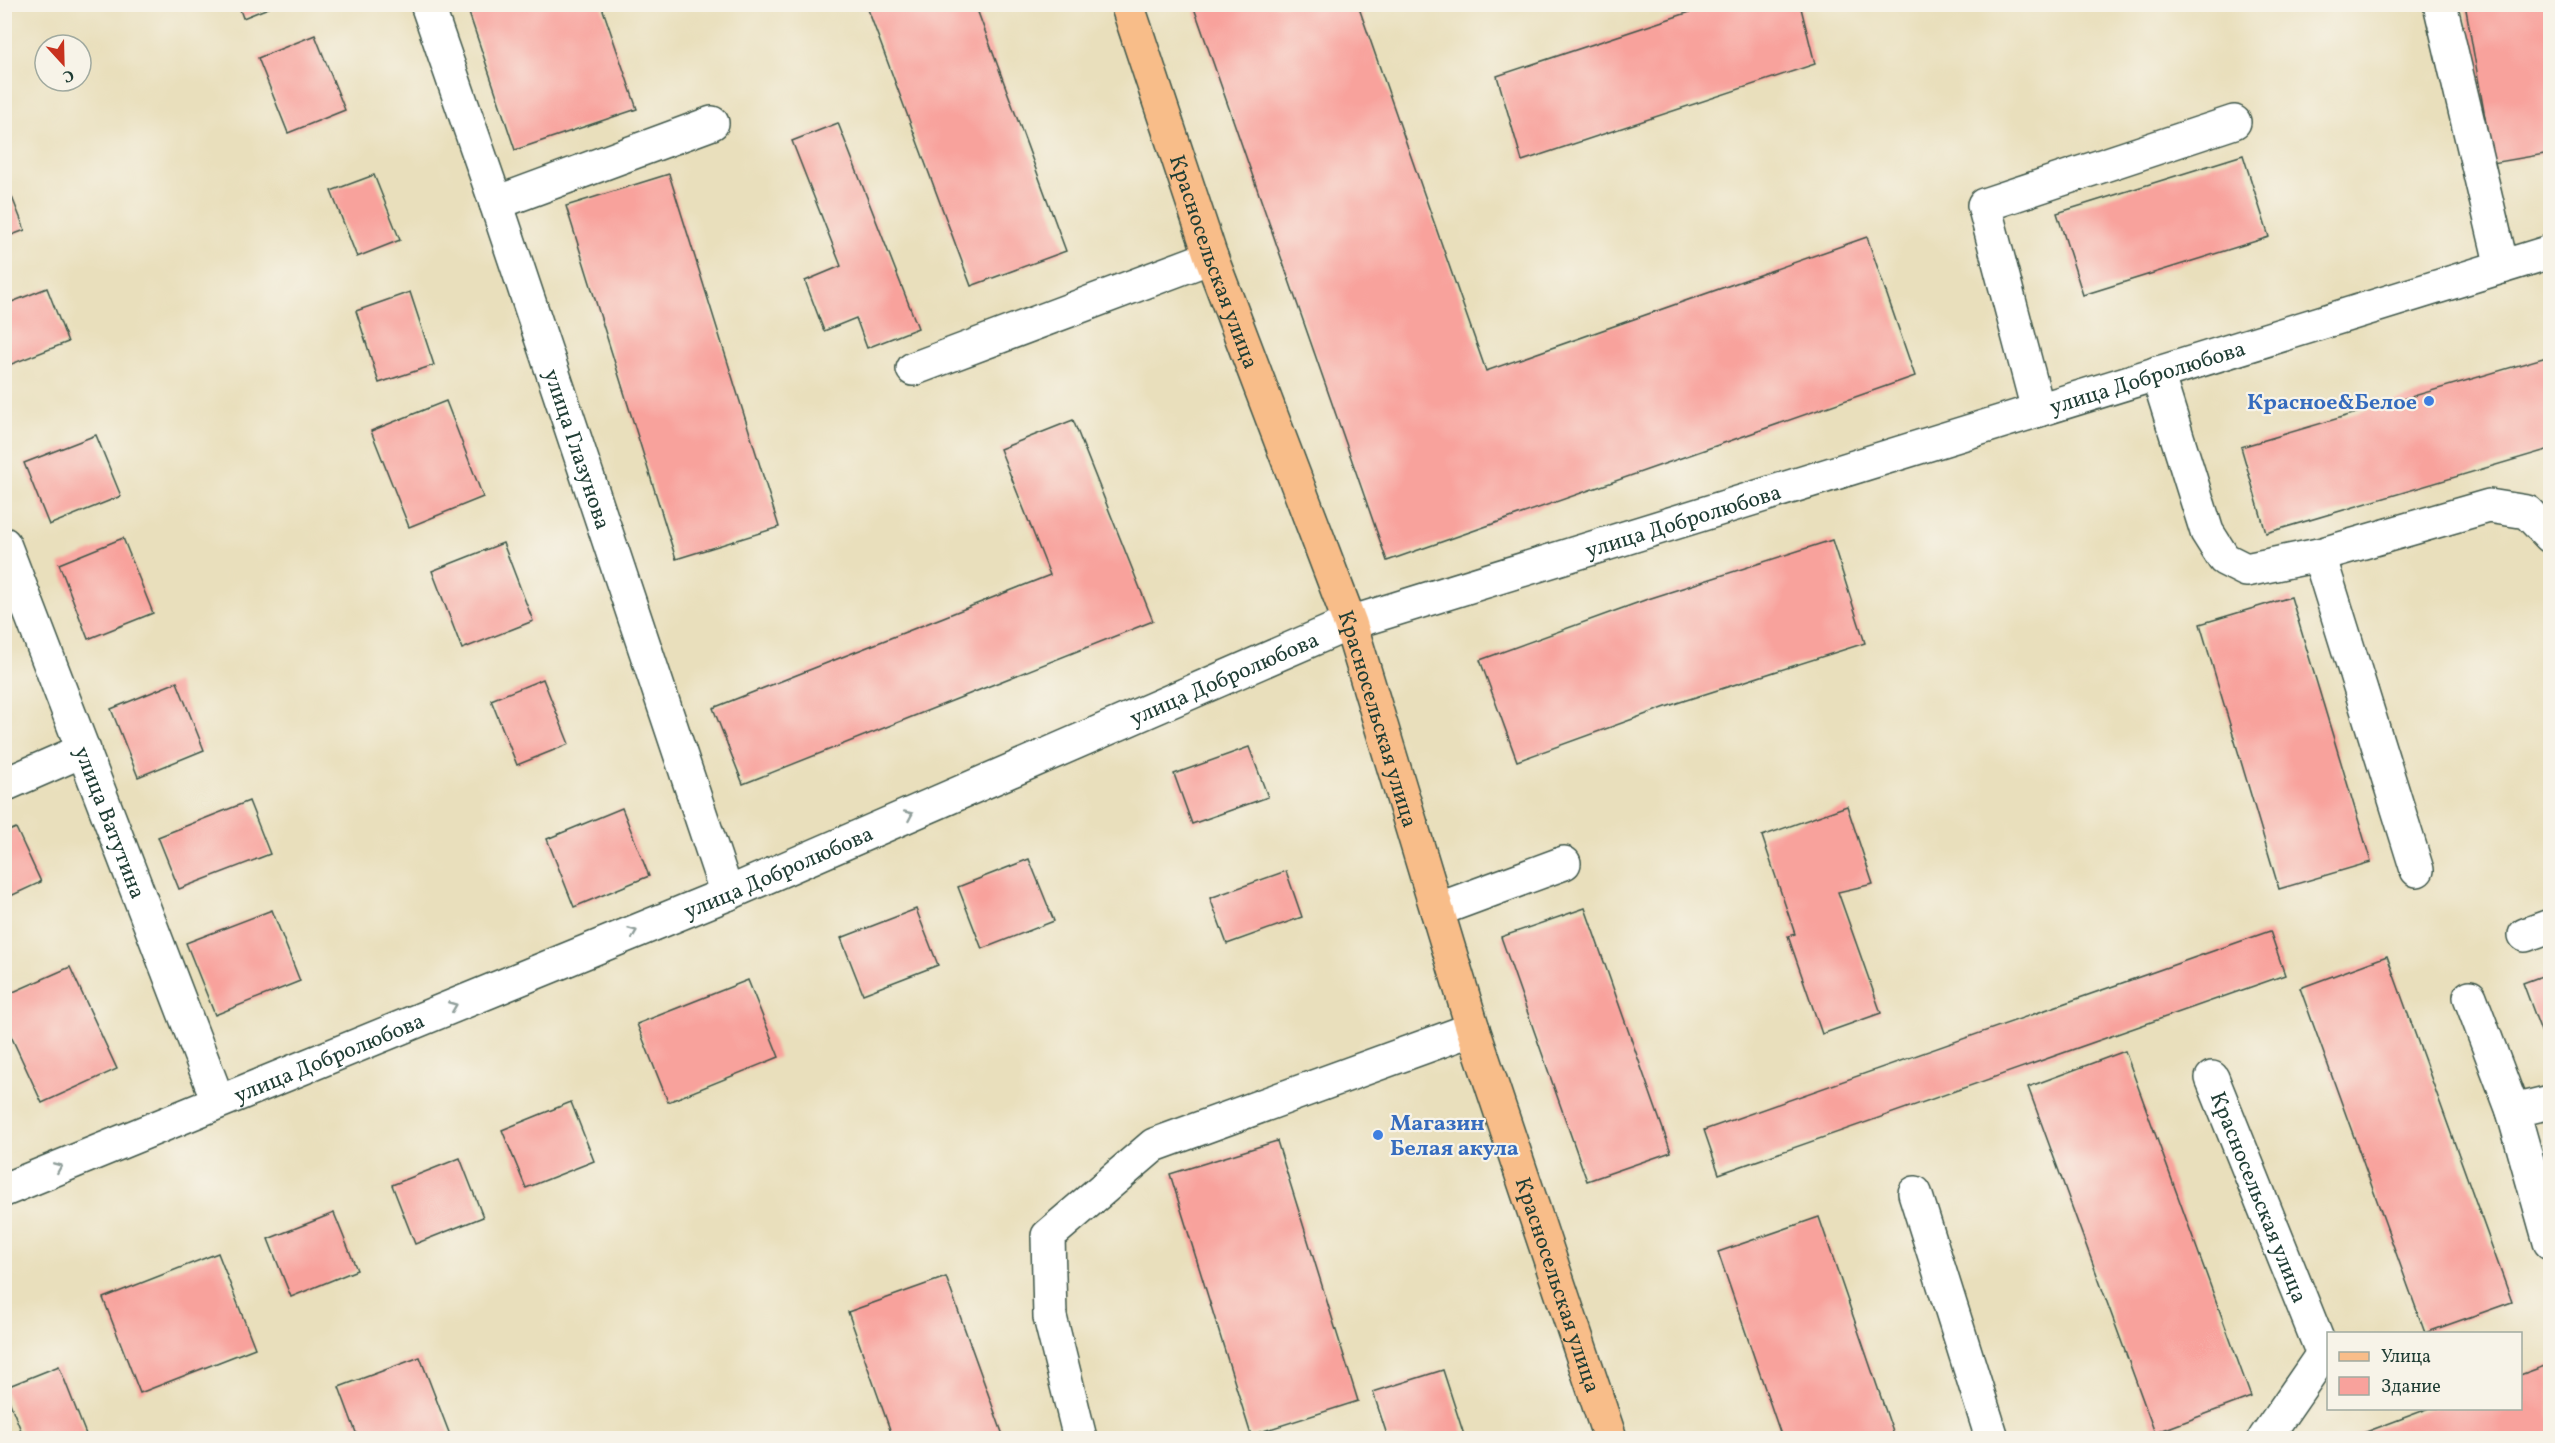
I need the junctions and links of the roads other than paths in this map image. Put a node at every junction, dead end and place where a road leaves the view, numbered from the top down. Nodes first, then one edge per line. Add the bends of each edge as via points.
1 (427, 4) edge
2 (1127, 4) edge
3 (2440, 4) edge
4 (2234, 122) dead end
5 (712, 123) dead end
6 (496, 203) junction
7 (2549, 254) edge
8 (1211, 257) junction
9 (2502, 267) junction
10 (913, 369) dead end
11 (2157, 374) junction
12 (2038, 410) junction
13 (2550, 536) edge
14 (4, 544) edge
15 (2319, 555) junction
16 (1350, 623) junction
17 (84, 750) junction
18 (4, 784) edge
19 (1564, 863) dead end
20 (2417, 870) dead end
21 (727, 894) junction
22 (1437, 910) junction
23 (2470, 997) dead end
24 (1473, 1029) junction
25 (2212, 1078) dead end
26 (218, 1101) junction
27 (2550, 1102) edge
28 (2513, 1111) junction
29 (4, 1190) edge
30 (1915, 1193) dead end
31 (2550, 1242) edge
32 (1080, 1438) edge
33 (1610, 1438) edge
34 (1992, 1438) edge
35 (2265, 1438) edge

1 - 6 street, улица Глазунова
2 - 8 main road, Красносельская улица
3 - 9 street
4 - 12 street via 1984,205
5 - 6 street
6 - 21 street, улица Глазунова
7 - 9 street, улица Добролюбова
8 - 10 street
8 - 16 main road, Красносельская улица
9 - 11 street, улица Добролюбова
11 - 12 street, улица Добролюбова
11 - 15 street via 2207,532 2224,559 2246,570
12 - 16 street, улица Добролюбова
13 - 15 street via 2527,512 2490,506
14 - 17 street, улица Ватутина
15 - 20 street
21 -> 16 street, улица Добролюбова
16 - 22 main road, Красносельская улица
17 - 18 street
17 - 26 street, улица Ватутина
19 - 22 street
26 -> 21 street, улица Добролюбова
22 - 24 main road, Красносельская улица
23 - 28 street
24 - 32 street via 1154,1145 1048,1236 1050,1317
24 - 33 main road, Красносельская улица
25 - 35 street, Красносельская улица via 2323,1354
29 -> 26 street, улица Добролюбова
27 - 28 street
28 - 31 street
30 - 34 street

